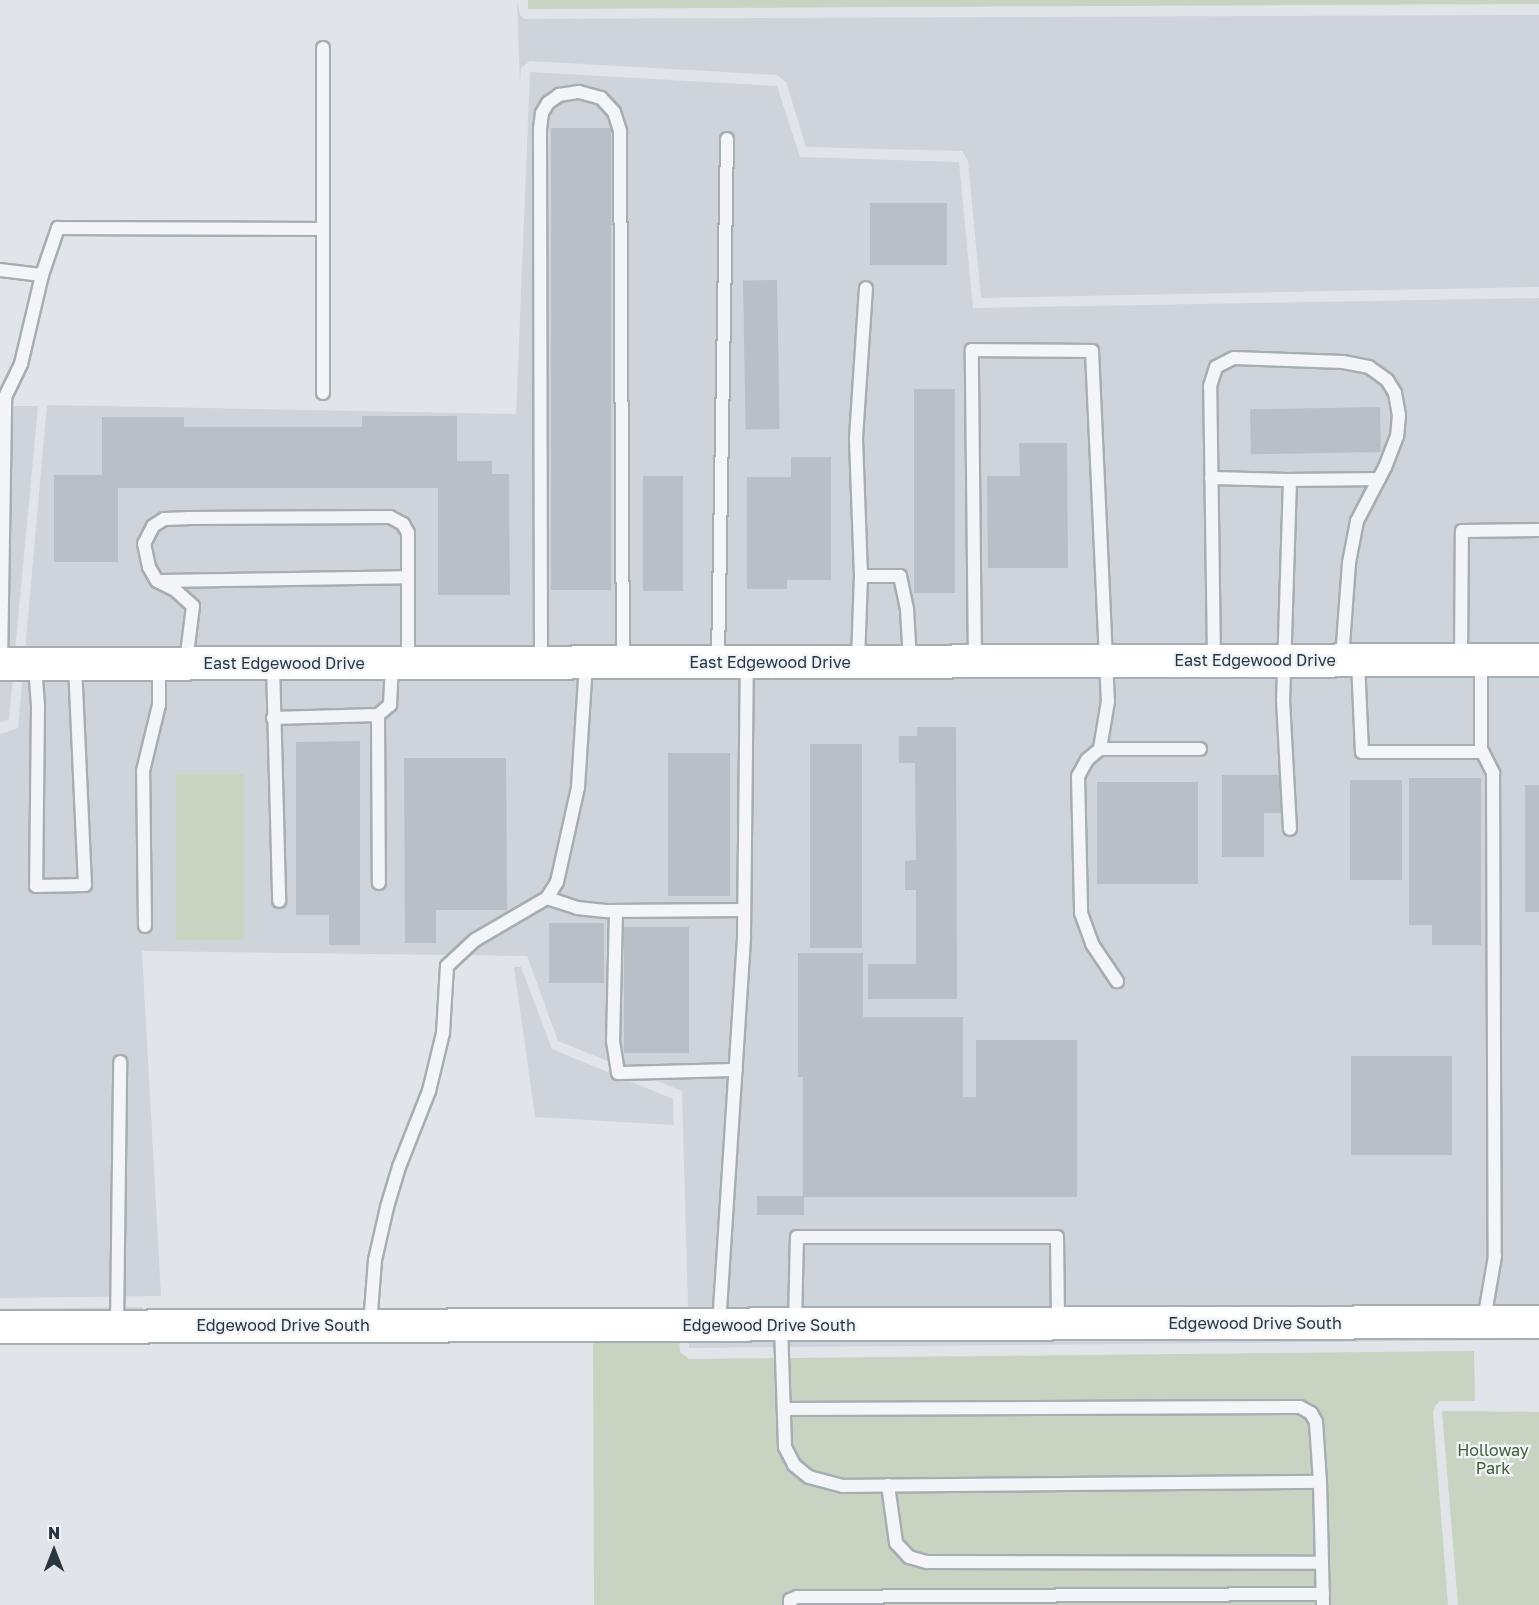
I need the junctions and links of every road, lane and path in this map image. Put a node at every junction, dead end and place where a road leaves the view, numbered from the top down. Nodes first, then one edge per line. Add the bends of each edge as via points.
1 (323, 48) dead end
2 (728, 140) dead end
3 (323, 229) junction
4 (0, 270) edge
5 (42, 275) junction
6 (866, 288) dead end
7 (323, 393) dead end
8 (1211, 478) junction
9 (1379, 479) junction
10 (1290, 480) junction
11 (2, 515) edge
12 (1539, 530) edge
13 (861, 576) junction
14 (407, 577) junction
15 (157, 581) junction
16 (1214, 660) junction
17 (1285, 660) junction
18 (1350, 660) junction
19 (1471, 660) junction
20 (1539, 660) edge
21 (732, 661) junction
22 (1107, 661) junction
23 (541, 662) junction
24 (586, 662) junction
25 (622, 662) junction
26 (858, 662) junction
27 (910, 662) junction
28 (975, 662) junction
29 (173, 663) junction
30 (273, 663) junction
31 (400, 663) junction
32 (1, 664) edge
33 (35, 664) junction
34 (75, 664) junction
35 (378, 715) junction
36 (273, 718) junction
37 (1100, 749) junction
38 (1200, 749) dead end
39 (1482, 749) junction
40 (1290, 829) dead end
41 (379, 883) dead end
42 (547, 898) junction
43 (279, 901) dead end
44 (744, 910) junction
45 (616, 911) junction
46 (145, 926) dead end
47 (1117, 981) dead end
48 (120, 1062) dead end
49 (736, 1070) junction
50 (1484, 1322) junction
51 (1539, 1322) edge
52 (719, 1324) junction
53 (788, 1324) junction
54 (1058, 1324) junction
55 (370, 1325) junction
56 (117, 1326) junction
57 (0, 1327) edge
58 (784, 1408) junction
59 (1320, 1482) junction
60 (888, 1485) junction
61 (1322, 1563) junction
62 (1323, 1599) edge
63 (790, 1605) edge

1 - 3 lane
2 - 21 lane
3 - 5 lane via 58,228
3 - 7 lane
4 - 5 lane
5 - 11 lane via 21,364 5,397
6 - 13 lane via 856,438
8 - 9 lane via 1210,386 1216,367 1234,358 1343,362 1369,367 1387,380 1395,393 1399,415 1397,436
8 - 10 lane
8 - 16 lane
9 - 10 lane
9 - 18 lane via 1357,521 1349,563
10 - 17 lane
11 - 32 lane
12 - 19 lane via 1462,531
13 - 26 lane
13 - 27 lane via 900,576 907,610
14 - 15 lane
14 - 15 lane via 408,533 404,524 390,517 187,518 164,519 153,526 144,544
14 - 31 lane
15 - 29 lane via 176,590 193,606
16 - 17 street, East Edgewood Drive
16 - 22 street, East Edgewood Drive
17 - 18 street, East Edgewood Drive
17 - 40 lane via 1283,718
18 - 19 street, East Edgewood Drive
18 - 39 lane via 1362,752
19 - 20 street, East Edgewood Drive
19 - 39 lane
21 - 25 street, East Edgewood Drive
21 - 26 street, East Edgewood Drive
21 - 44 lane
22 - 28 street, East Edgewood Drive
22 - 28 lane via 1092,351 972,350
22 - 37 lane via 1108,701
23 - 24 street, East Edgewood Drive
23 - 25 lane via 540,129 548,103 559,95 579,92 601,98 614,112 620,130
23 - 31 street, East Edgewood Drive
24 - 25 street, East Edgewood Drive
24 - 42 lane via 578,787 557,882
26 - 27 street, East Edgewood Drive
27 - 28 street, East Edgewood Drive
29 - 30 street, East Edgewood Drive
29 - 34 street, East Edgewood Drive
29 - 46 lane via 143,771
30 - 31 street, East Edgewood Drive
30 - 36 lane
31 - 35 lane via 390,705
32 - 33 street, East Edgewood Drive
33 - 34 street, East Edgewood Drive
33 - 34 lane via 36,886 85,885
35 - 36 lane
35 - 41 lane
36 - 43 lane
37 - 38 lane
37 - 47 lane via 1087,760 1078,776 1081,913 1092,944
39 - 50 lane via 1493,773 1496,1256
42 - 45 lane via 577,908
42 - 55 lane via 475,940 447,966 443,1033 429,1090 387,1207 375,1260
44 - 45 lane
44 - 49 lane
45 - 49 lane via 613,1041 618,1073
48 - 56 lane
49 - 52 lane
50 - 51 street, Edgewood Drive South
50 - 54 street, Edgewood Drive South
52 - 53 street, Edgewood Drive South
52 - 55 street, Edgewood Drive South
53 - 54 street, Edgewood Drive South
53 - 54 lane via 797,1237 1057,1237
53 - 58 lane
55 - 56 street, Edgewood Drive South
56 - 57 street, Edgewood Drive South
58 - 59 lane via 1300,1407 1311,1413 1316,1422
58 - 60 lane via 785,1448 794,1465 809,1477 843,1486
59 - 60 lane
59 - 61 lane
60 - 61 lane via 896,1543 909,1557 927,1562
61 - 62 lane
62 - 63 lane via 797,1597 790,1600

